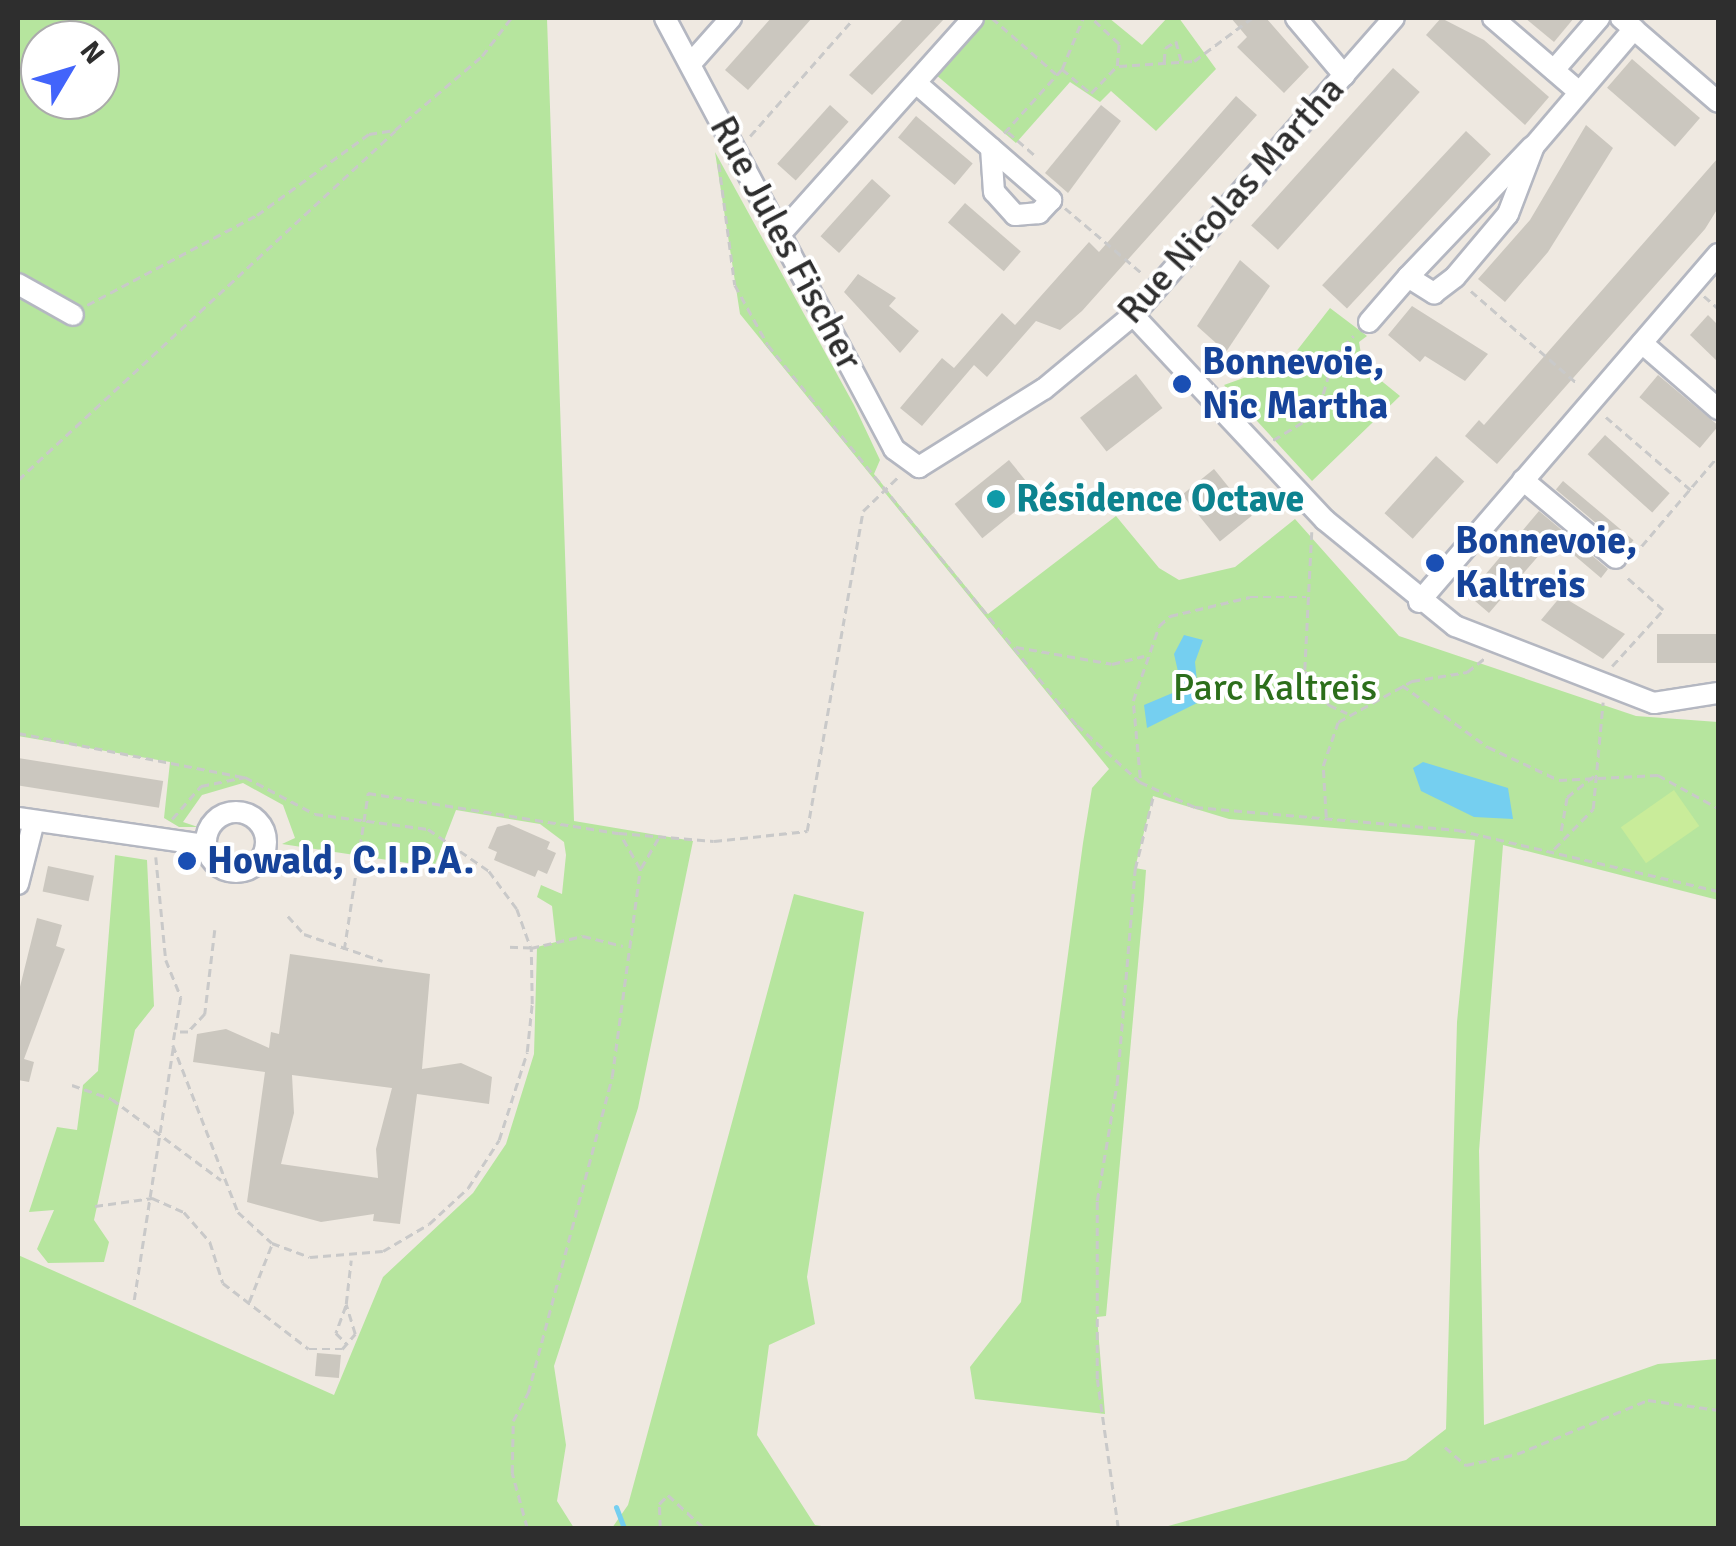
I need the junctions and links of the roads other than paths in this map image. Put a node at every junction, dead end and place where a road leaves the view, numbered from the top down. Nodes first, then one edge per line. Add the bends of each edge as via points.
1 (665, 18) edge
2 (730, 18) edge
3 (974, 18) edge
4 (1296, 18) edge
5 (1394, 18) edge
6 (1493, 18) edge
7 (1600, 18) edge
8 (1627, 23) edge
9 (692, 62) junction
10 (1554, 70) junction
11 (1344, 75) junction
12 (916, 83) junction
13 (1580, 92) junction
14 (1718, 102) edge
15 (1534, 146) junction
16 (991, 148) junction
17 (781, 233) junction
18 (1717, 257) edge
19 (1408, 277) junction
20 (18, 284) edge
21 (73, 315) road end
22 (1134, 315) junction
23 (1369, 322) road end
24 (1642, 343) junction
25 (1718, 409) edge
26 (909, 467) joint
27 (1524, 480) junction
28 (1616, 558) dead end
29 (1419, 602) junction
30 (1718, 693) edge
31 (26, 819) edge
32 (206, 845) dead end
33 (18, 884) edge

1 - 9 street, Rue Jules Fischer
2 - 9 street
3 - 12 street
4 - 11 street
5 - 11 street, Rue Nicolas Martha
6 - 10 street
7 - 10 street
8 - 13 street
8 - 14 street
9 - 17 street, Rue Jules Fischer
10 - 13 street
11 - 22 street, Rue Nicolas Martha
12 - 16 street
12 - 17 street
13 - 15 street
15 - 19 street
15 - 19 street via 1508,214 1455,277 1434,293
16 - 16 street via 1051,200 1039,213 1015,215 994,192
17 - 26 street, Rue Jules Fischer
18 - 24 street
19 - 23 street
20 - 21 street
22 - 26 street, Rue Nicolas Martha via 1019,406 933,461
22 - 29 street via 1324,520
24 - 25 street
24 - 27 street
27 - 28 street
27 - 29 street
29 - 30 street via 1499,648 1604,688 1654,703
31 - 32 street
31 - 33 street

